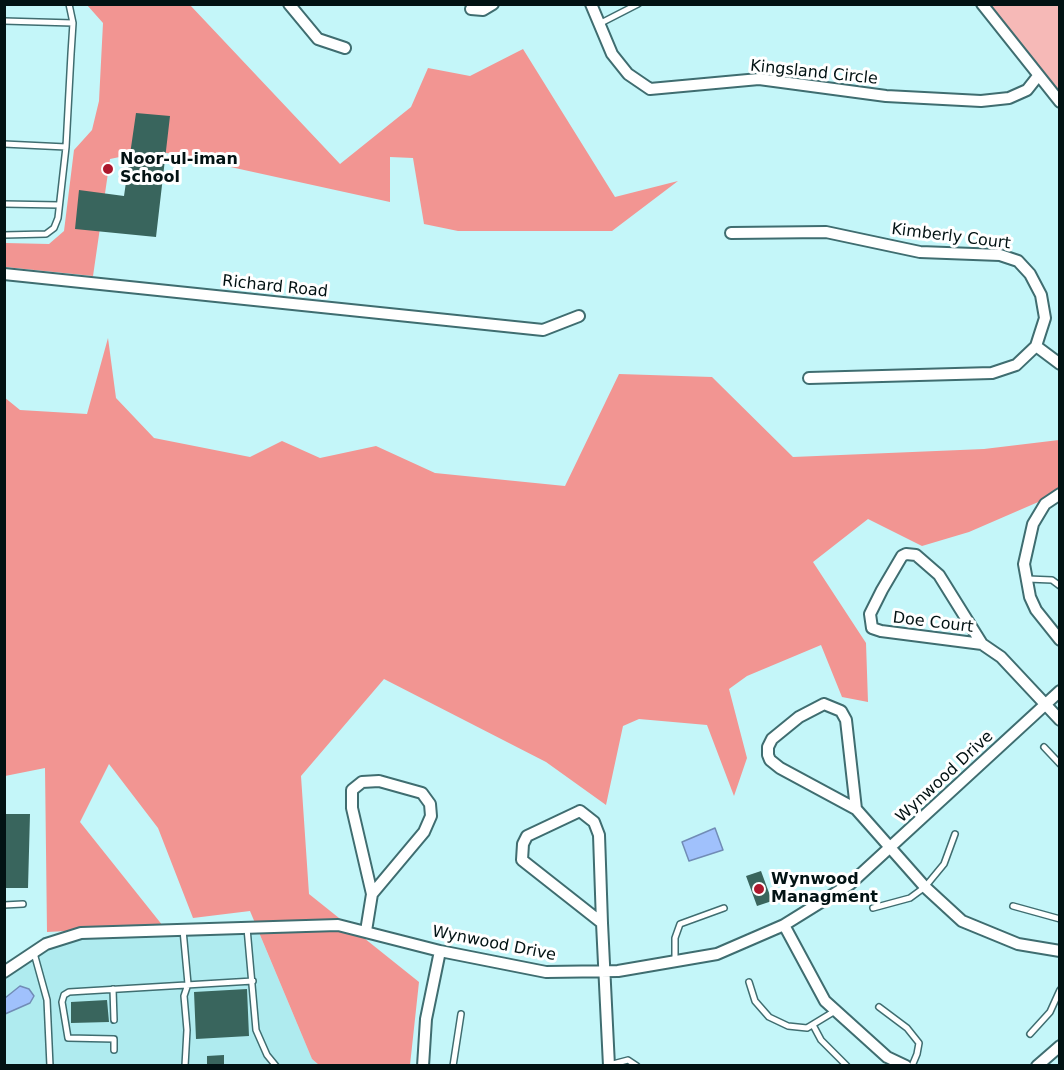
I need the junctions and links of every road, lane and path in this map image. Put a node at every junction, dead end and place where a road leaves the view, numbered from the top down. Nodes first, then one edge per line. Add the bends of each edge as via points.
1 (69, 4) edge
2 (288, 4) edge
3 (493, 4) edge
4 (591, 4) edge
5 (638, 4) edge
6 (982, 4) edge
7 (471, 9) dead end
8 (4, 21) edge
9 (73, 23) junction
10 (599, 24) junction
11 (345, 48) dead end
12 (1038, 76) junction
13 (1059, 102) edge
14 (4, 144) edge
15 (66, 147) junction
16 (4, 204) edge
17 (59, 205) junction
18 (731, 232) dead end
19 (4, 235) edge
20 (4, 274) edge
21 (579, 316) dead end
22 (1036, 346) junction
23 (1059, 364) edge
24 (809, 378) dead end
25 (1059, 494) edge
26 (1028, 579) junction
27 (1059, 586) edge
28 (1059, 640) edge
29 (982, 644) junction
30 (1059, 691) edge
31 (1046, 704) junction
32 (1059, 720) edge
33 (1044, 747) dead end
34 (1059, 764) edge
35 (856, 808) junction
36 (955, 834) dead end
37 (890, 849) junction
38 (925, 887) junction
39 (372, 894) junction
40 (23, 904) dead end
41 (4, 905) edge
42 (1013, 906) dead end
43 (724, 908) dead end
44 (873, 908) dead end
45 (1059, 919) edge
46 (602, 923) junction
47 (784, 925) junction
48 (247, 928) junction
49 (183, 930) junction
50 (366, 931) junction
51 (34, 951) junction
52 (440, 951) junction
53 (1059, 951) edge
54 (675, 961) junction
55 (603, 971) junction
56 (4, 972) edge
57 (253, 981) junction
58 (748, 982) dead end
59 (188, 984) junction
60 (113, 989) junction
61 (1059, 990) edge
62 (879, 1006) dead end
63 (835, 1011) junction
64 (460, 1014) dead end
65 (114, 1020) dead end
66 (813, 1025) junction
67 (1030, 1034) dead end
68 (1059, 1046) edge
69 (114, 1050) dead end
70 (50, 1065) edge
71 (185, 1065) edge
72 (276, 1065) edge
73 (423, 1065) edge
74 (453, 1065) edge
75 (609, 1065) edge
76 (637, 1065) edge
77 (847, 1065) edge
78 (906, 1065) edge
79 (912, 1065) edge
80 (1037, 1065) edge

1 - 9 lane
2 - 11 street via 318,39
3 - 7 street
4 - 10 street, Kingsland Circle
5 - 10 lane
6 - 12 street
8 - 9 lane
9 - 15 lane
10 - 12 street, Kingsland Circle via 612,54 628,74 650,89 759,79 886,96 981,101 1009,98 1026,90
12 - 13 street
14 - 15 lane
15 - 17 lane
16 - 17 lane
17 - 19 lane via 54,228 46,234
18 - 22 street, Kimberly Court via 826,231 920,252 971,252 1018,261 1041,295 1045,318
20 - 21 street, Richard Road via 543,330
22 - 23 street
22 - 24 street via 1016,365 992,373
25 - 26 street via 1045,504 1033,524 1024,564
26 - 27 lane via 1052,580
26 - 28 street via 1036,610
29 - 29 street, Doe Court via 939,575 916,555 902,556 870,614 872,628
29 - 31 street, Doe Court
30 - 31 street, Wynwood Drive
31 - 32 street
31 - 37 street, Wynwood Drive
33 - 34 lane
35 - 35 street via 846,720 842,711 833,706 815,707 772,739 768,747 770,760
35 - 37 street
36 - 38 lane via 944,864
37 - 38 street
37 - 47 street, Wynwood Drive via 828,900
38 - 44 lane via 910,898
38 - 53 street via 962,921 1018,944
39 - 39 street via 424,832 431,816 430,804 422,793 379,782 362,782 352,790 352,808
39 - 50 street
40 - 41 lane
42 - 45 lane
43 - 54 lane via 680,924 675,938
46 - 46 street via 599,835 594,822 580,811 527,836 522,851 526,865
46 - 55 street
47 - 54 street, Wynwood Drive via 717,954
47 - 63 street via 825,1001
48 - 49 street, Wynwood Drive
48 - 50 street, Wynwood Drive via 338,925
48 - 57 lane
49 - 51 street, Wynwood Drive via 81,933 58,938
49 - 59 lane
50 - 52 street, Wynwood Drive
51 - 56 street, Wynwood Drive
51 - 70 lane via 47,1000
52 - 55 street, Wynwood Drive via 546,972
52 - 73 street via 426,1019
54 - 55 street, Wynwood Drive
55 - 75 street
57 - 59 lane
57 - 72 lane via 256,1030
58 - 66 lane via 755,1001 769,1017 788,1026
59 - 60 lane
59 - 71 lane via 184,996
60 - 65 lane
60 - 69 lane via 69,992 62,1002 68,1038 114,1039
61 - 67 lane via 1050,1012
62 - 79 lane via 919,1043
63 - 66 lane
63 - 78 street via 887,1057
64 - 74 lane
66 - 77 lane via 821,1040
68 - 80 street
75 - 76 lane via 628,1060

